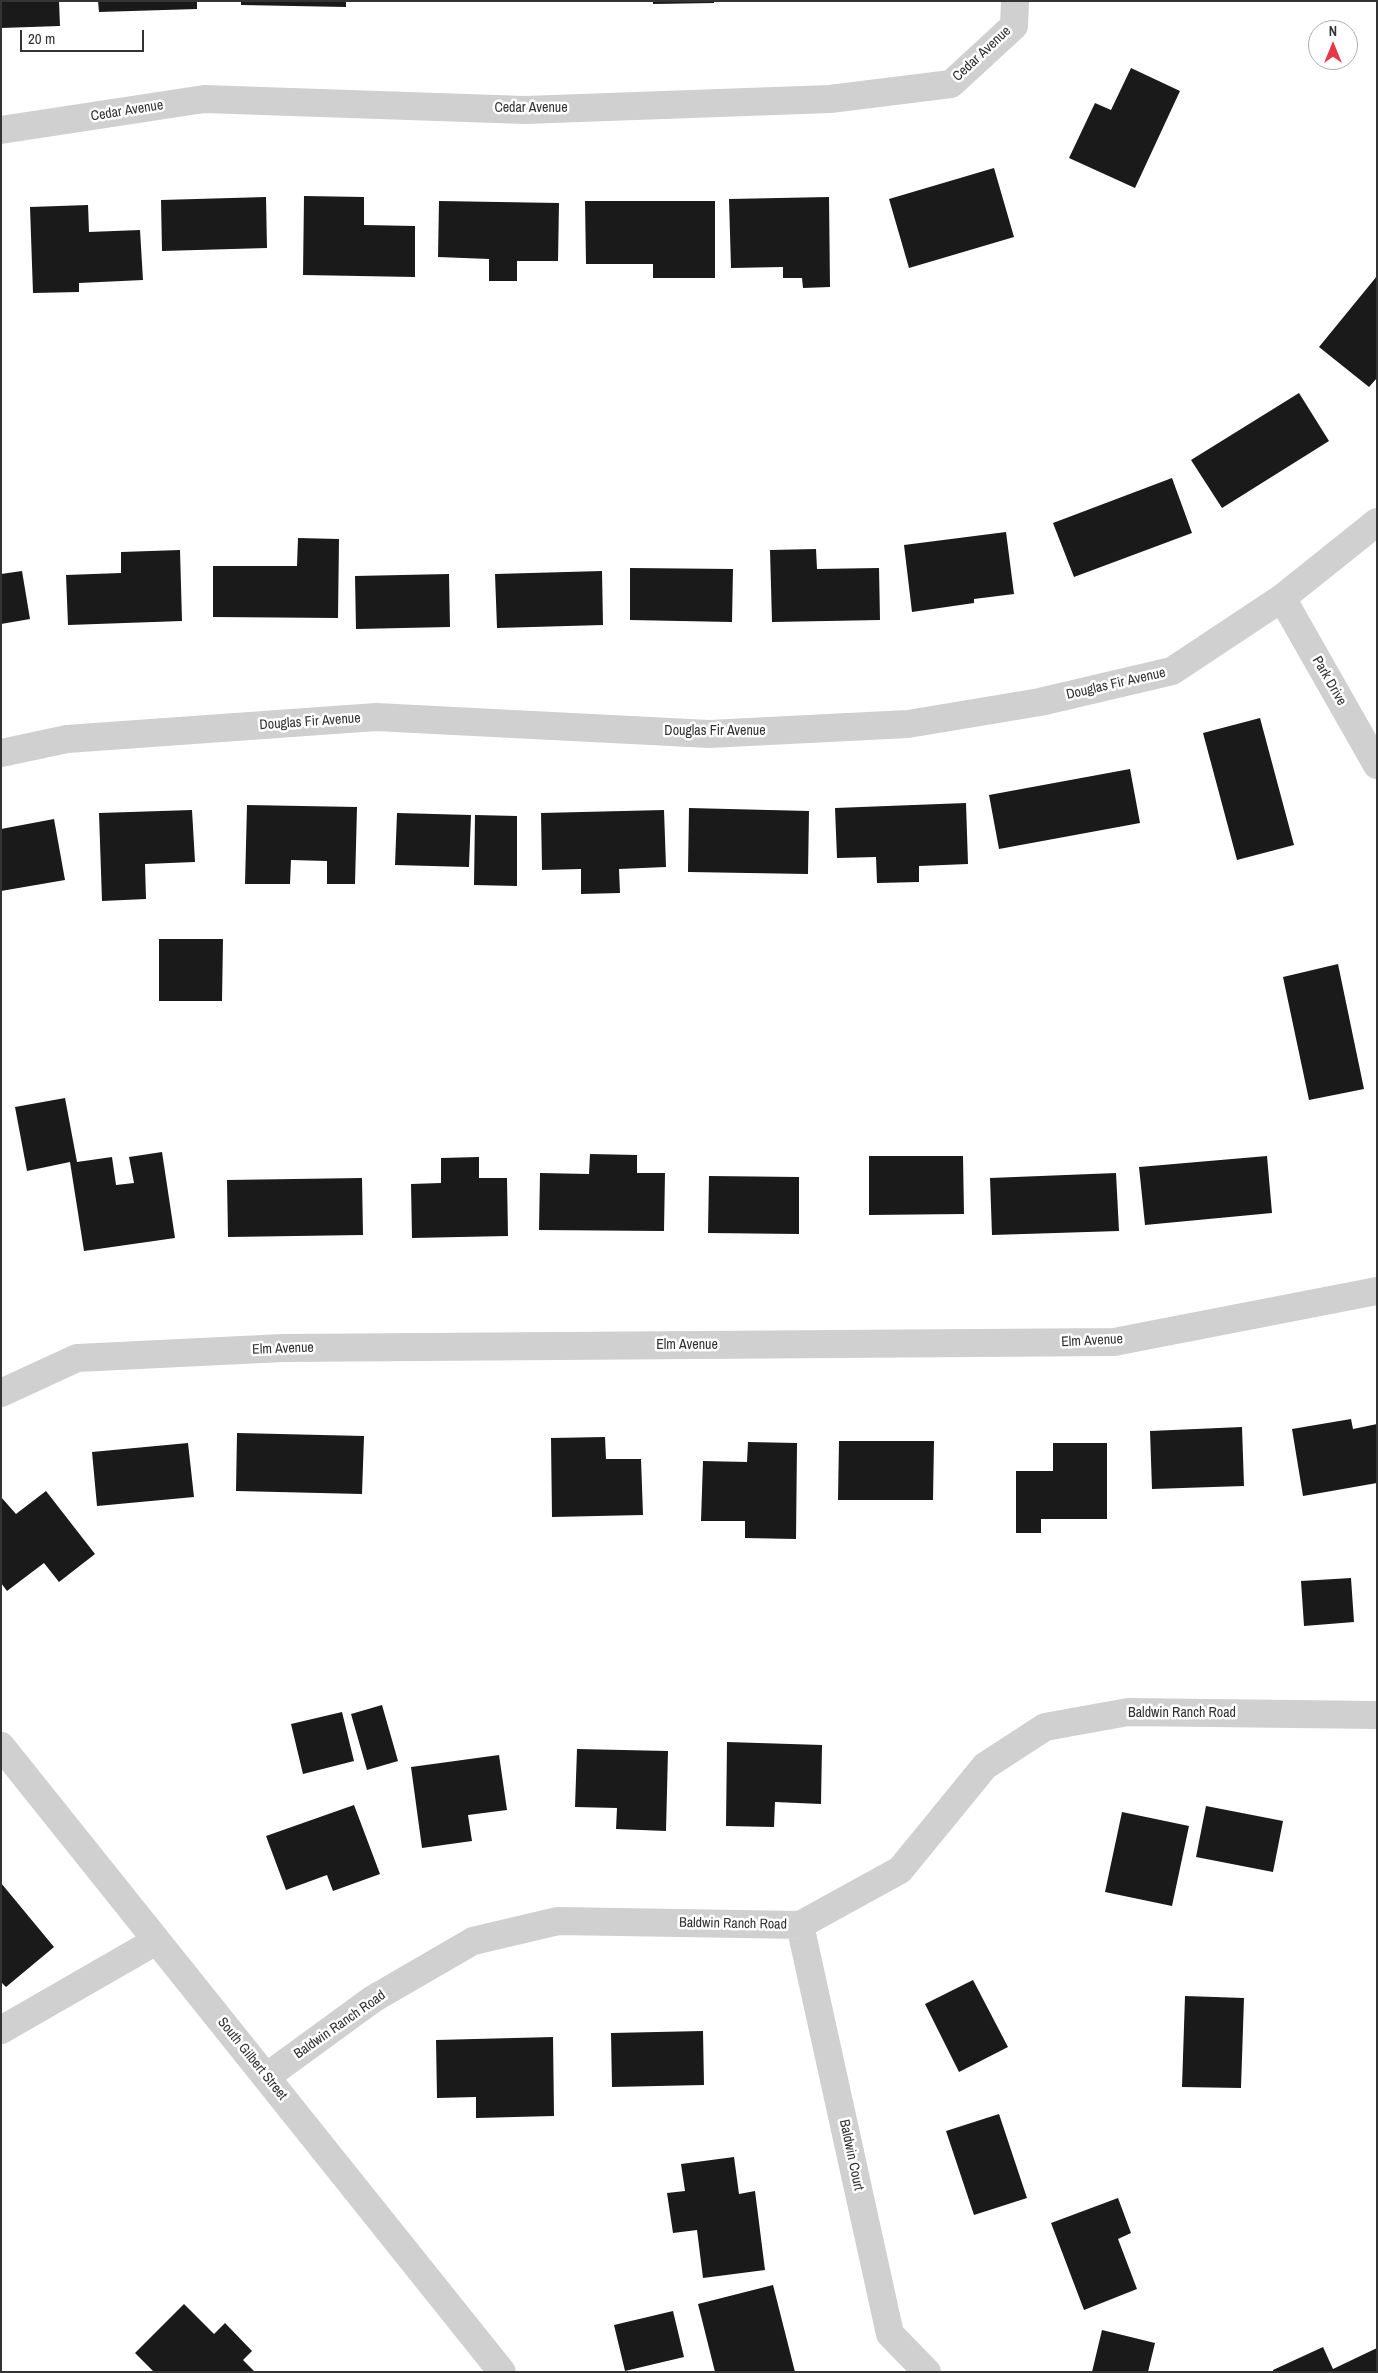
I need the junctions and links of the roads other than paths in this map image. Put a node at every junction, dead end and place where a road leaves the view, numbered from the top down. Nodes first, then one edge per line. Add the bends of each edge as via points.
1 (1014, 1) edge
2 (1, 130) edge
3 (1377, 522) edge
4 (1282, 598) junction
5 (1, 753) edge
6 (1377, 765) edge
7 (1377, 1291) edge
8 (1, 1393) edge
9 (1377, 1715) edge
10 (1, 1746) edge
11 (800, 1925) junction
12 (156, 1941) junction
13 (3, 2025) edge
14 (266, 2077) junction
15 (502, 2372) edge
16 (927, 2372) edge

1 - 2 street, Cedar Avenue via 1014,26 951,84 839,98 525,110 204,99
3 - 4 street, Douglas Fir Avenue
4 - 5 street, Douglas Fir Avenue via 1172,671 1040,702 908,724 709,734 376,717 67,739
4 - 6 street, Park Drive
7 - 8 street, Elm Avenue via 1114,1342 263,1349 77,1358
9 - 11 street, Baldwin Ranch Road via 1128,1712 1045,1727 985,1766 900,1870
10 - 12 street, South Gilbert Street
11 - 14 street, Baldwin Ranch Road via 558,1921 473,1941 373,1999
11 - 16 street, Baldwin Court via 890,2334
12 - 13 street
12 - 14 street, South Gilbert Street
14 - 15 street, South Gilbert Street

